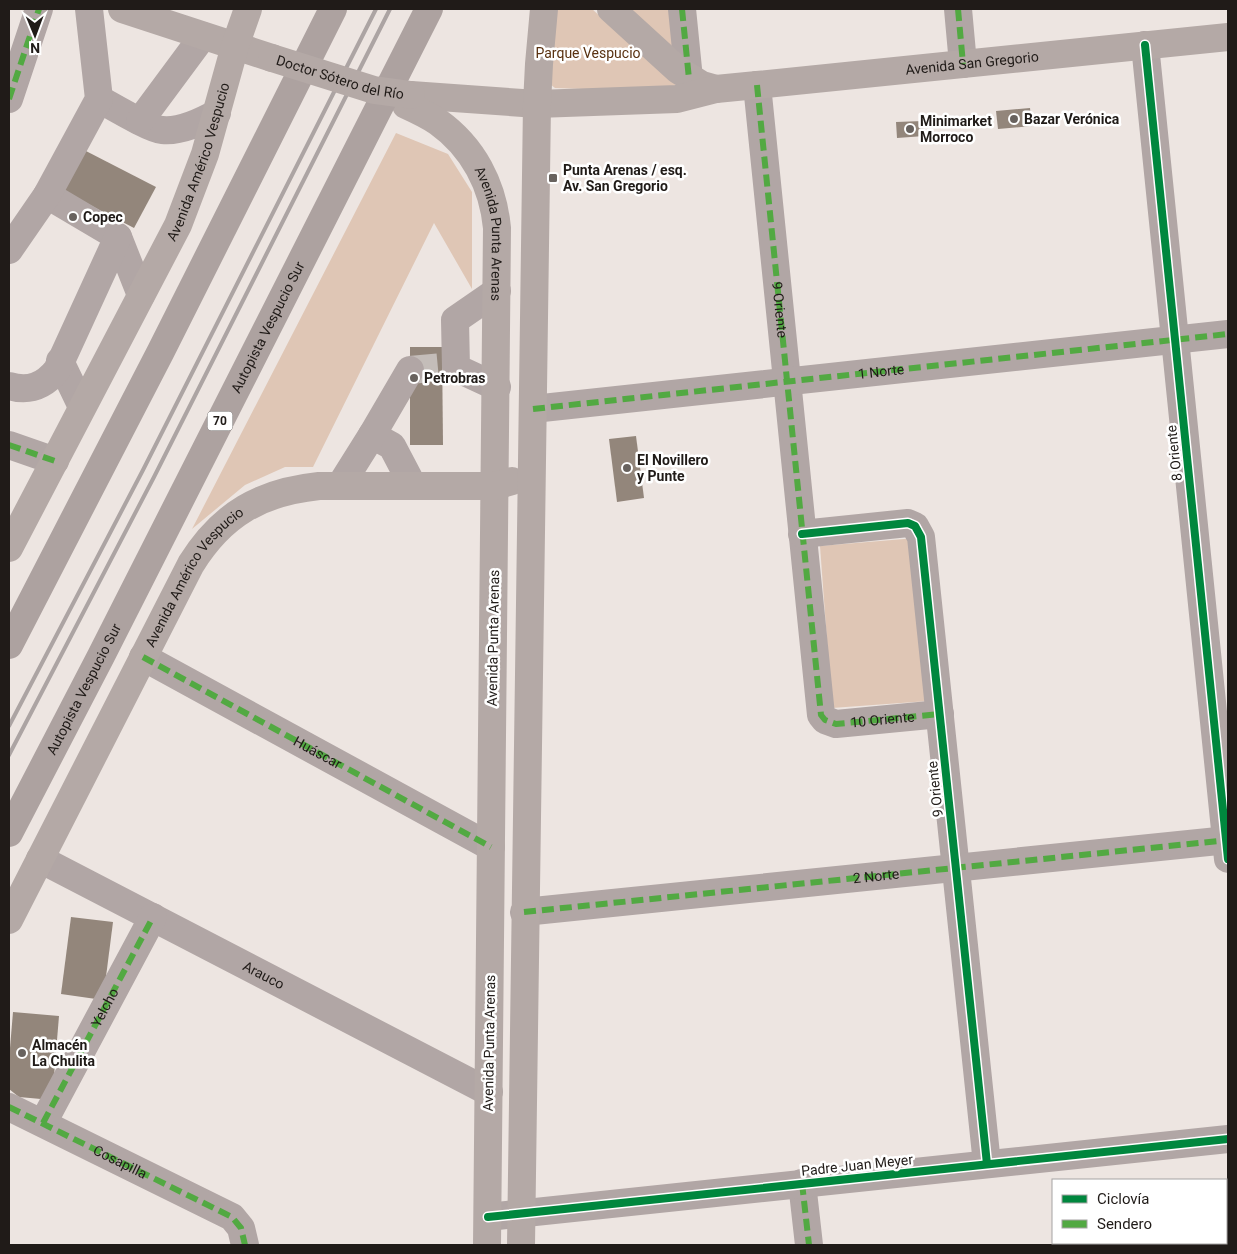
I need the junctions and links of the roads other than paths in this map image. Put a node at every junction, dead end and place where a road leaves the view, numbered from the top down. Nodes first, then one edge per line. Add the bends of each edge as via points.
1 (38, 9) edge
2 (88, 9) edge
3 (154, 9) edge
4 (248, 9) edge
5 (333, 9) edge
6 (430, 9) edge
7 (544, 9) edge
8 (612, 9) edge
9 (682, 9) edge
10 (958, 9) edge
11 (125, 10) edge
12 (203, 36) junction
13 (1228, 37) edge
14 (1145, 45) junction
15 (235, 46) junction
16 (963, 64) junction
17 (689, 79) junction
18 (756, 85) junction
19 (716, 89) junction
20 (374, 90) joint
21 (99, 99) junction
22 (9, 100) edge
23 (409, 100) junction
24 (537, 104) junction
25 (217, 113) junction
26 (150, 126) junction
27 (47, 195) junction
28 (118, 237) junction
29 (9, 250) edge
30 (497, 291) junction
31 (141, 295) junction
32 (1228, 334) edge
33 (1176, 340) junction
34 (60, 362) junction
35 (410, 370) dead end
36 (786, 382) junction
37 (9, 386) edge
38 (497, 386) junction
39 (82, 407) junction
40 (532, 409) junction
41 (372, 435) junction
42 (9, 446) edge
43 (532, 457) junction
44 (55, 461) junction
45 (340, 486) junction
46 (413, 486) junction
47 (495, 486) junction
48 (802, 534) junction
49 (9, 548) edge
50 (9, 645) edge
51 (143, 657) junction
52 (940, 714) junction
53 (825, 720) joint
54 (9, 833) edge
55 (1228, 846) edge
56 (491, 847) junction
57 (40, 859) junction
58 (956, 868) junction
59 (524, 912) junction
60 (153, 917) junction
61 (9, 920) edge
62 (489, 1092) junction
63 (9, 1106) edge
64 (43, 1123) junction
65 (1228, 1139) edge
66 (986, 1164) junction
67 (802, 1183) junction
68 (521, 1213) junction
69 (488, 1217) junction
70 (244, 1245) edge
71 (487, 1245) edge
72 (521, 1245) edge
73 (808, 1245) edge

1 - 22 street
2 - 21 street
3 - 11 main road
4 - 15 main road, Avenida Américo Vespucio
5 - 50 highway
6 - 54 highway, Autopista Vespucio Sur / 70
7 - 24 main road
8 - 17 main road, Avenida San Gregorio
9 - 17 street
10 - 16 street
11 - 12 main road, Doctor Sótero del Río
12 - 15 main road, Doctor Sótero del Río
12 - 26 street
13 - 14 main road, Avenida San Gregorio
14 - 16 main road, Avenida San Gregorio
14 - 33 street, 8 Oriente
15 - 20 main road, Doctor Sótero del Río, bridge
15 - 25 main road, Avenida Américo Vespucio
16 - 18 main road, Avenida San Gregorio
17 - 19 main road, Avenida San Gregorio
18 - 19 main road, Avenida San Gregorio
18 - 36 street, 9 Oriente
19 - 24 main road, Avenida San Gregorio via 670,99
20 - 23 main road, Avenida Punta Arenas, bridge
21 - 26 street
21 - 27 street
23 - 24 main road, Doctor Sótero del Río
23 - 30 main road, Avenida Punta Arenas via 460,141 488,184 496,213
24 - 40 main road
25 - 26 street via 178,130
25 - 31 main road, Avenida Américo Vespucio via 178,225
27 - 28 street
27 - 29 street
28 - 31 street
28 - 34 street
30 - 38 main road, Avenida Punta Arenas
30 - 38 street via 455,320 449,367
31 - 39 main road, Avenida Américo Vespucio
32 - 33 street, 1 Norte
33 - 36 street, 1 Norte
33 - 55 street, 8 Oriente
34 - 37 street via 51,377 37,387
34 - 39 street
35 - 41 street
36 - 40 street, 1 Norte
36 - 48 street, 9 Oriente
38 - 47 main road, Avenida Punta Arenas
39 - 44 main road, Avenida Américo Vespucio
40 - 43 main road
41 - 45 street
41 - 46 street via 392,446
42 - 44 street
43 - 47 main road, Avenida Américo Vespucio via 518,478
43 - 59 main road
44 - 49 main road, Avenida Américo Vespucio
45 - 46 main road, Avenida Américo Vespucio
45 - 51 main road, Avenida Américo Vespucio via 298,488 277,493 239,512 222,525 200,550
46 - 47 main road, Avenida Américo Vespucio
47 - 56 main road, Avenida Punta Arenas
48 - 52 street, 9 Oriente via 901,523 915,526 919,531
48 - 53 street, 9 Oriente via 819,709
51 - 56 street, Huáscar
51 - 57 main road, Avenida Américo Vespucio
52 - 53 street, 10 Oriente via 836,724
52 - 58 street, 9 Oriente
55 - 58 street, 2 Norte
56 - 62 main road, Avenida Punta Arenas
57 - 60 street, Arauco
57 - 61 main road, Avenida Américo Vespucio
58 - 59 street, 2 Norte
58 - 66 street, 9 Oriente
59 - 68 main road
60 - 62 street, Arauco
60 - 64 street, Yelcho
62 - 69 main road, Avenida Punta Arenas
63 - 64 street, Cosapilla
64 - 70 street, Cosapilla via 232,1217 242,1228
65 - 66 street, Padre Juan Meyer
66 - 67 street, Padre Juan Meyer
67 - 68 street, Padre Juan Meyer
67 - 73 street
68 - 69 street, Padre Juan Meyer
68 - 72 main road
69 - 71 main road, Avenida Punta Arenas

